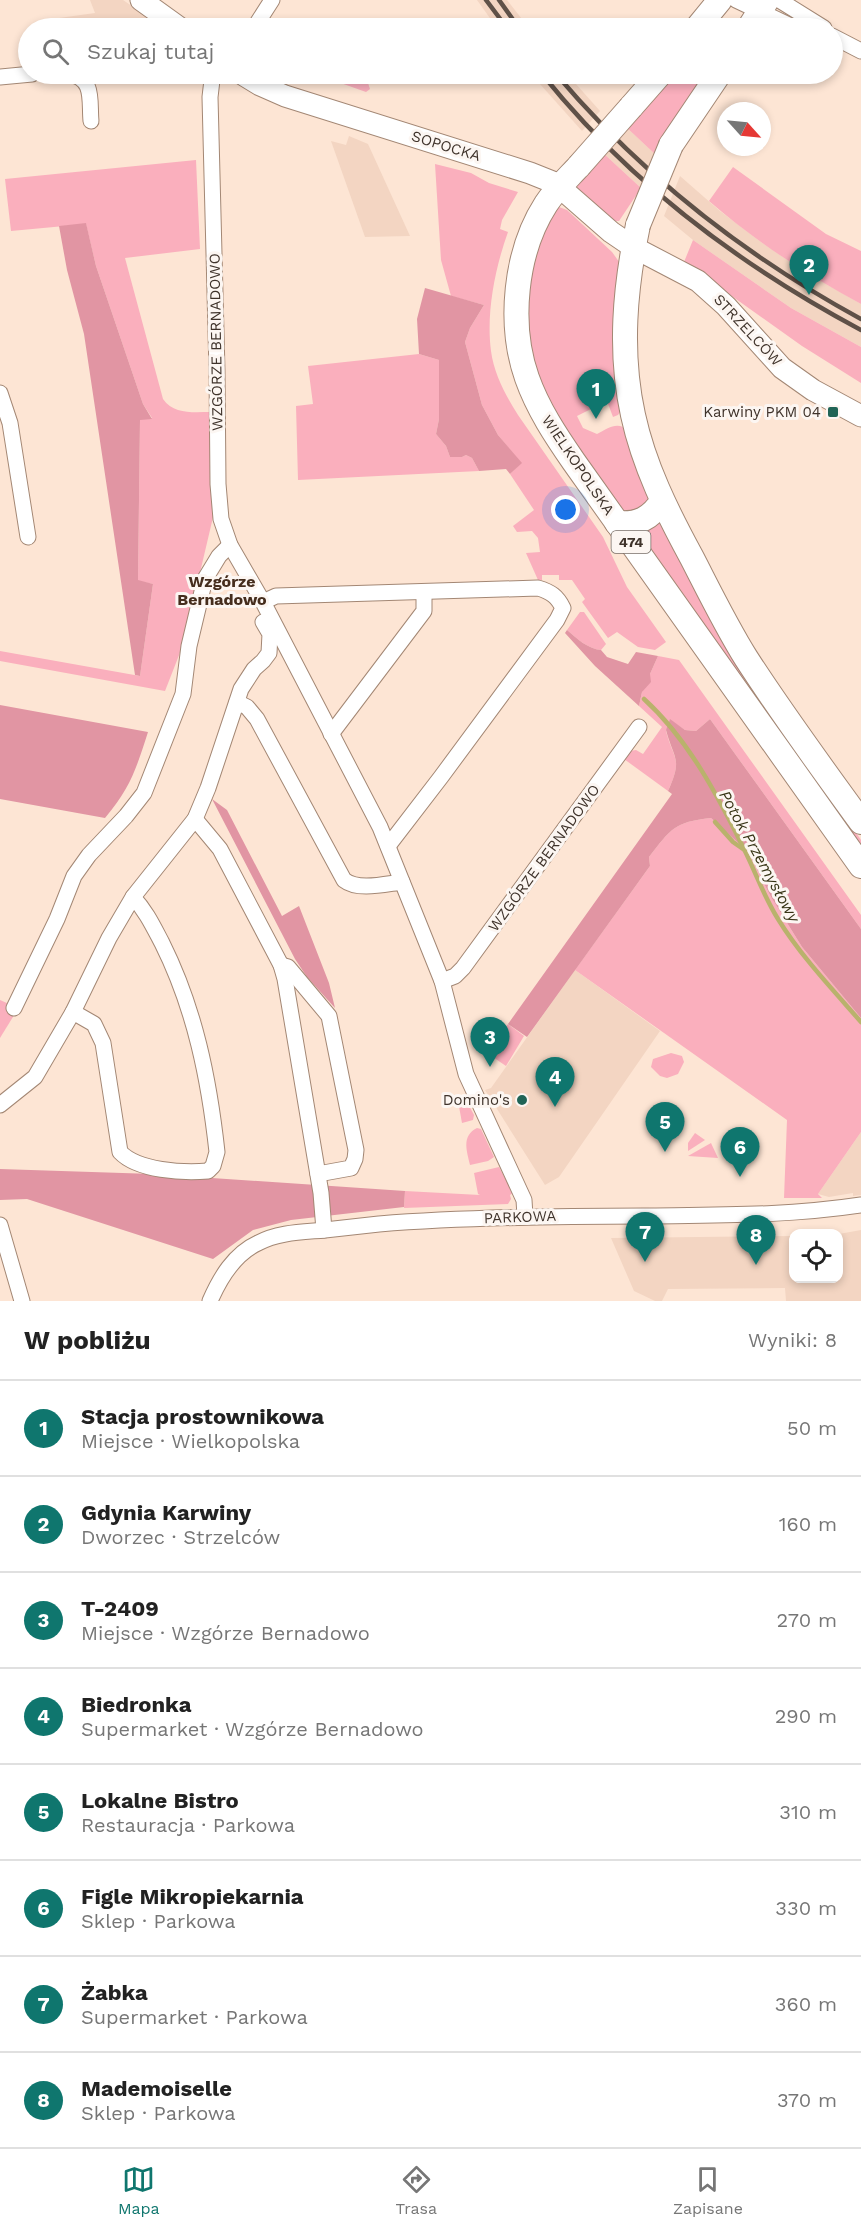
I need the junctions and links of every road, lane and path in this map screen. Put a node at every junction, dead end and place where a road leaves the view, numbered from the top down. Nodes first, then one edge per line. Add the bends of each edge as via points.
1 (141, 0) edge
2 (272, 0) edge
3 (720, 0) edge
4 (736, 0) edge
5 (764, 10) edge
6 (166, 18) edge
7 (260, 18) edge
8 (706, 18) edge
9 (778, 18) edge
10 (785, 18) edge
11 (843, 41) edge
12 (861, 51) edge
13 (18, 75) edge
14 (0, 77) edge
15 (86, 84) edge
16 (212, 84) edge
17 (258, 84) edge
18 (651, 84) edge
19 (712, 84) edge
20 (91, 121) dead end
21 (560, 187) junction
22 (636, 236) junction
23 (0, 393) edge
24 (861, 416) edge
25 (662, 501) junction
26 (617, 523) junction
27 (28, 537) dead end
28 (230, 545) junction
29 (424, 593) junction
30 (263, 602) junction
31 (237, 702) junction
32 (639, 727) dead end
33 (331, 734) junction
34 (195, 819) junction
35 (861, 822) edge
36 (388, 846) junction
37 (861, 866) edge
38 (402, 882) junction
39 (133, 897) junction
40 (281, 964) junction
41 (442, 981) junction
42 (14, 1008) dead end
43 (73, 1012) junction
44 (0, 1105) edge
45 (318, 1174) junction
46 (861, 1205) edge
47 (525, 1216) junction
48 (0, 1225) edge
49 (324, 1230) junction
50 (22, 1301) edge
51 (210, 1301) edge

1 - 6 main road
2 - 7 street
3 - 8 main road
4 - 5 street
5 - 9 street
5 - 10 street
11 - 12 street
13 - 14 street
15 - 20 street
16 - 28 street, WZGÓRZE BERNADOWO via 218,484 221,519
17 - 21 main road, SOPOCKA via 285,96 537,175
18 - 21 main road, WIELKOPOLSKA / 474, bridge
19 - 22 main road, bridge via 671,146
21 - 22 main road, SOPOCKA via 611,232
21 - 26 main road, WIELKOPOLSKA / 474 via 537,221 523,264 517,306 519,342 526,376 542,412
22 - 24 main road, STRZELCÓW via 726,306 782,368
22 - 25 main road via 624,316 628,384 644,455
23 - 27 street via 12,432
25 - 26 main road via 649,517 639,522
25 - 35 main road via 746,657
26 - 37 main road, WIELKOPOLSKA / 474
28 - 30 street, WZGÓRZE BERNADOWO
28 - 42 street via 205,579 189,646 183,694 144,793 74,876
29 - 30 street via 276,596
29 - 33 street via 424,611
29 - 36 street via 538,588 550,591 563,608
30 - 31 street, WZGÓRZE BERNADOWO via 260,618 270,634 269,653 245,681
30 - 33 street, WZGÓRZE BERNADOWO
31 - 34 street, WZGÓRZE BERNADOWO
31 - 38 street via 256,719 344,880 357,886
32 - 41 street, WZGÓRZE BERNADOWO via 463,968
33 - 36 street, WZGÓRZE BERNADOWO
34 - 39 street, WZGÓRZE BERNADOWO
34 - 40 street via 220,849
36 - 38 street, WZGÓRZE BERNADOWO
38 - 41 street, WZGÓRZE BERNADOWO
39 - 43 street, WZGÓRZE BERNADOWO
39 - 43 street via 145,910 176,971 197,1033 218,1152 208,1171 150,1168 126,1159 120,1152 103,1043 94,1024
40 - 45 street
40 - 45 street via 288,967 329,1017 356,1150 351,1168
41 - 47 street, WZGÓRZE BERNADOWO via 466,1074 525,1200
43 - 44 street, WZGÓRZE BERNADOWO via 35,1077
45 - 49 street
46 - 47 street, PARKOWA via 759,1215
47 - 49 street, PARKOWA
48 - 50 street
49 - 51 street, PARKOWA via 258,1242 228,1269

